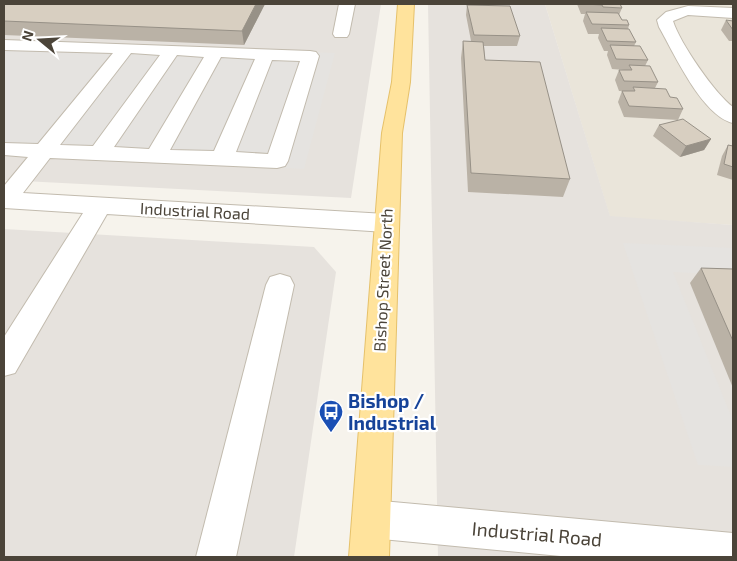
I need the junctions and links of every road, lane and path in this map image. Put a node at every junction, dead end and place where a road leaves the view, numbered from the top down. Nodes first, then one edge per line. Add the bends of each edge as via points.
1 (347, 4) edge
2 (406, 4) edge
3 (733, 12) edge
4 (341, 34) dead end
5 (4, 45) edge
6 (126, 48) junction
7 (172, 50) junction
8 (215, 52) junction
9 (266, 54) junction
10 (733, 116) edge
11 (4, 150) edge
12 (44, 151) junction
13 (99, 154) junction
14 (156, 156) junction
15 (222, 159) junction
16 (5, 200) edge
17 (100, 206) junction
18 (386, 223) junction
19 (280, 285) dead end
20 (4, 364) edge
21 (372, 519) junction
22 (677, 552) edge
23 (733, 553) edge
24 (216, 557) edge
25 (369, 557) edge

1 - 4 street
2 - 18 main road, Bishop Street North
3 - 10 street via 680,12 670,14 665,20 707,91 722,109
5 - 6 street
6 - 7 street
6 - 12 street
7 - 8 street
7 - 13 street
8 - 9 street
8 - 14 street
9 - 15 street
9 - 15 street via 310,56 277,161
11 - 12 street
12 - 13 street
12 - 16 street
13 - 14 street
14 - 15 street
16 - 17 street, Industrial Road
17 - 18 street, Industrial Road
17 - 20 street
18 - 21 main road, Bishop Street North
19 - 24 street
21 - 22 street, Industrial Road
21 - 25 main road, Bishop Street North
22 - 23 street, Industrial Road

